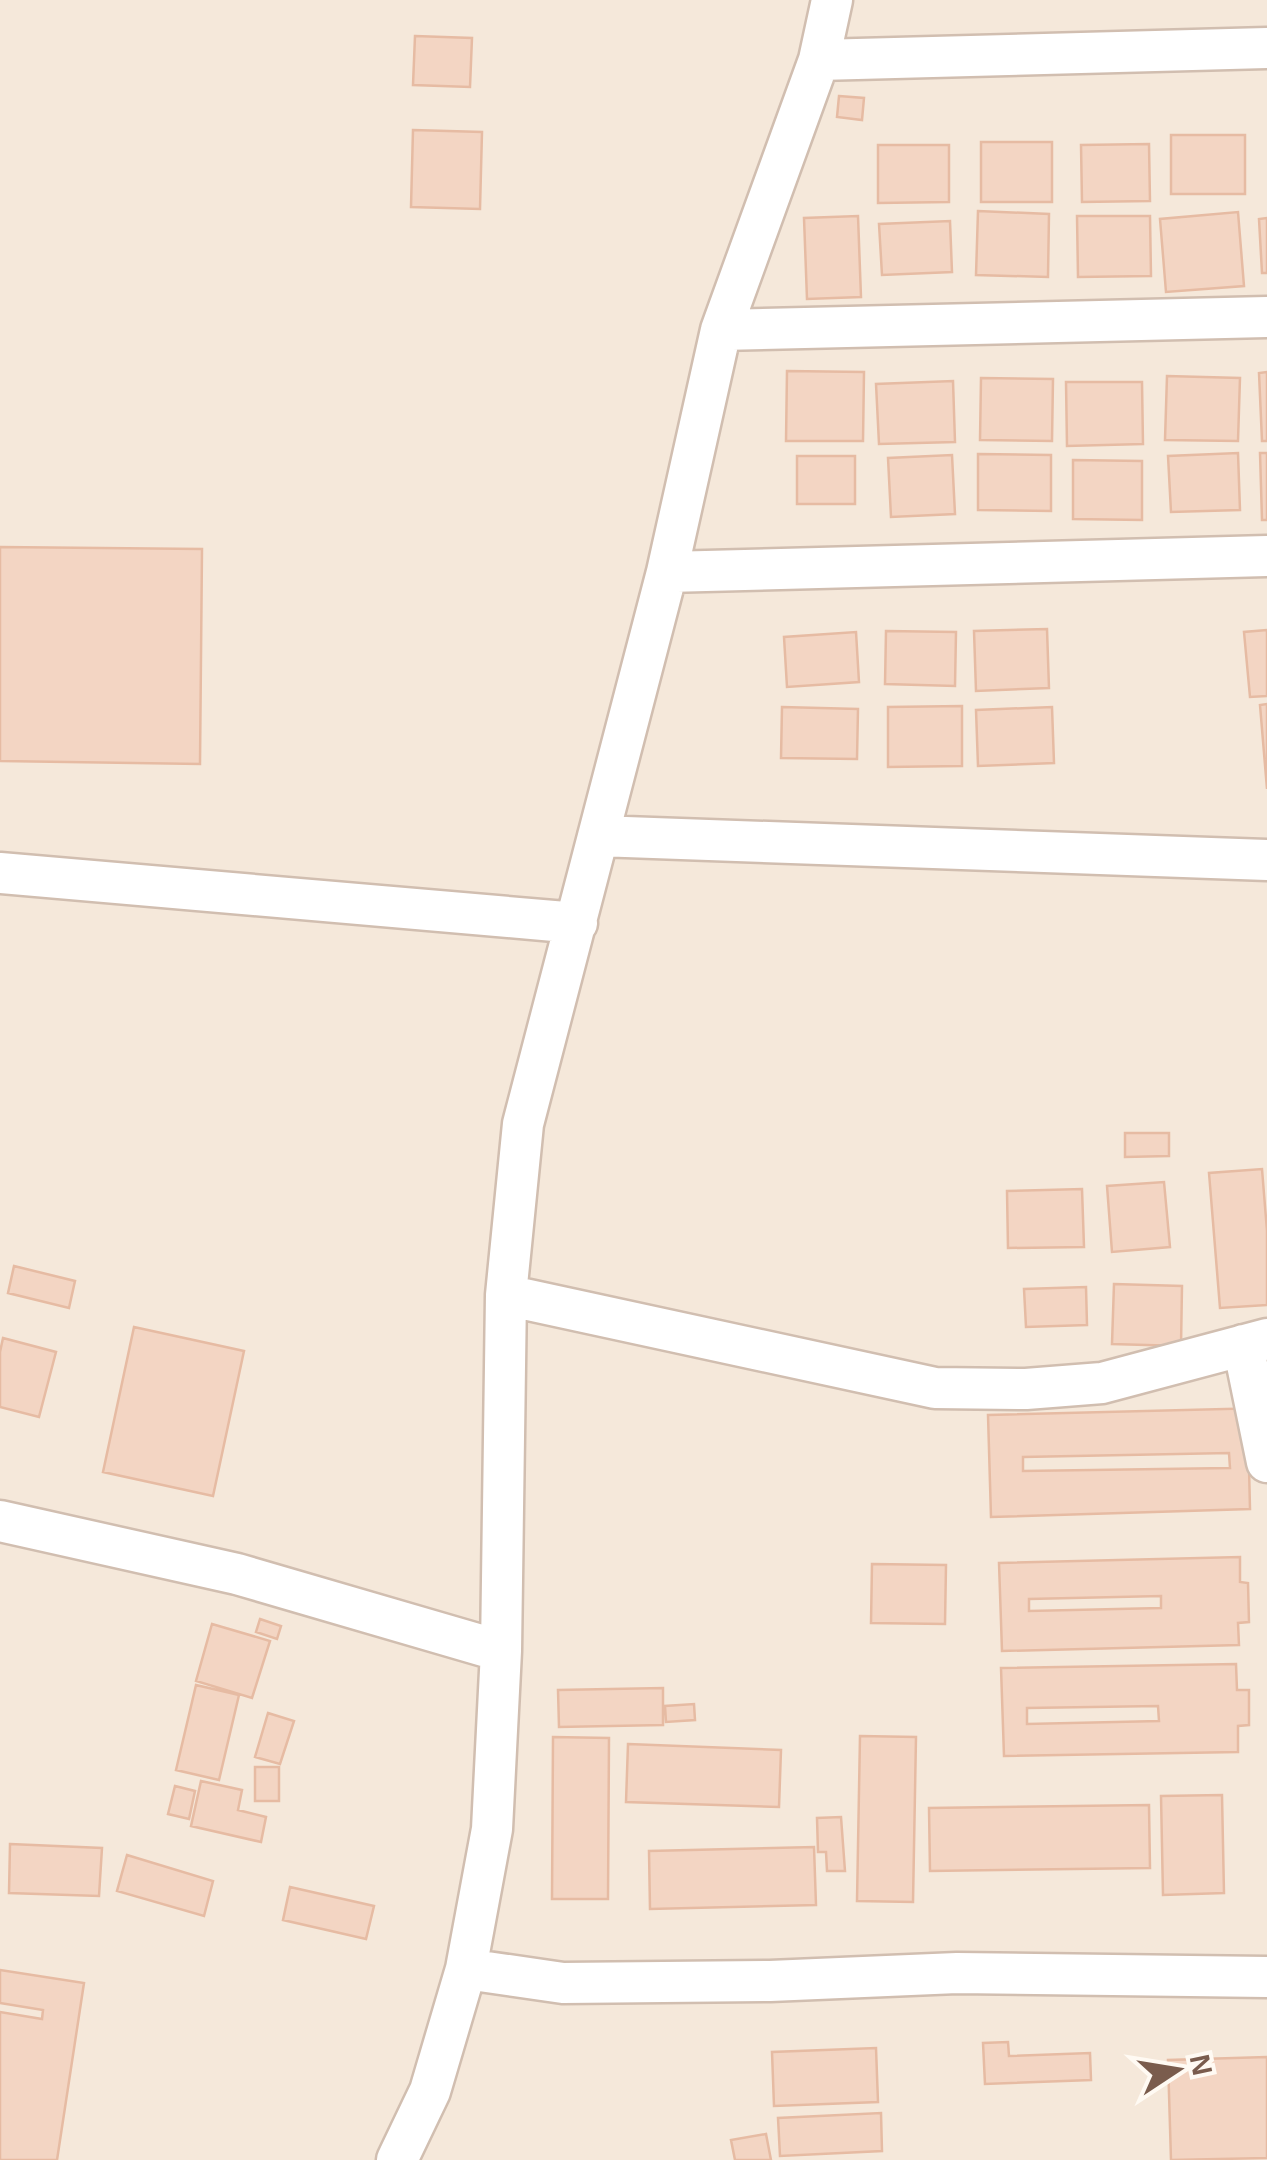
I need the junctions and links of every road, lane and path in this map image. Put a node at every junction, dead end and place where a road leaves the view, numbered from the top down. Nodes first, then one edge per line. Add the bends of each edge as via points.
1 (832, 0) edge
2 (1267, 48) edge
3 (818, 60) junction
4 (1267, 317) edge
5 (720, 330) junction
6 (1267, 556) edge
7 (667, 572) junction
8 (598, 836) junction
9 (1267, 860) edge
10 (0, 873) edge
11 (577, 923) junction
12 (506, 1295) junction
13 (1255, 1342) edge
14 (1267, 1462) edge
15 (0, 1521) edge
16 (501, 1652) junction
17 (466, 1969) junction
18 (1267, 1977) edge
19 (397, 2160) edge

1 - 3 street
2 - 3 street
3 - 5 street
4 - 5 street
5 - 7 street
6 - 7 street
7 - 8 street
8 - 9 street
8 - 11 street
10 - 11 street
11 - 12 street via 523,1124
12 - 13 street via 935,1388 1102,1383
12 - 16 street
13 - 14 street
15 - 16 street via 237,1574
16 - 17 street via 492,1830
17 - 18 street via 563,1983 957,1973
17 - 19 street via 430,2091

